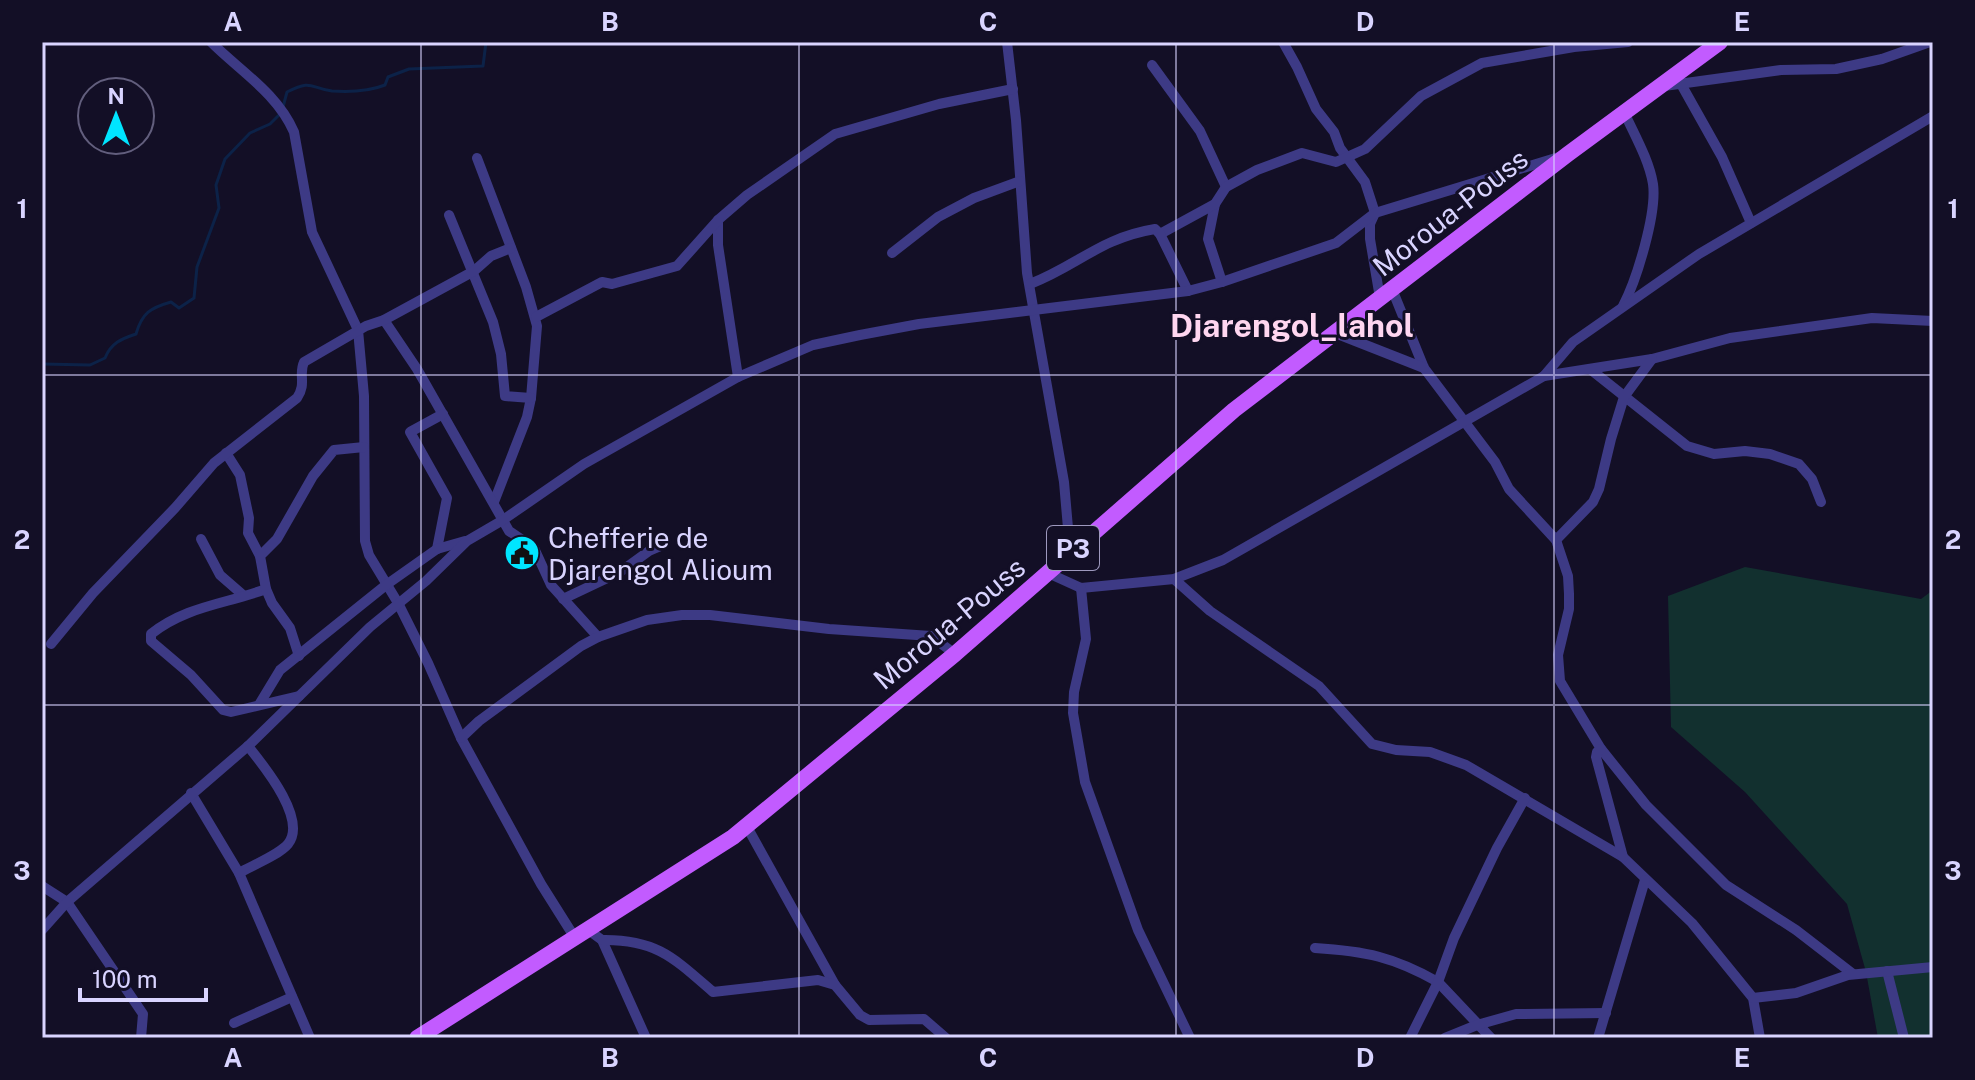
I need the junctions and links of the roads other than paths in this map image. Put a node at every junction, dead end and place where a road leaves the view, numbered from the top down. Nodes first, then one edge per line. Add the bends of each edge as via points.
1 (211, 42) edge
2 (1007, 42) edge
3 (1283, 42) edge
4 (1628, 42) edge
5 (1720, 42) edge
6 (1930, 42) edge
7 (1152, 65) dead end
8 (1681, 84) junction
9 (1662, 87) junction
10 (1013, 89) junction
11 (1625, 114) junction
12 (1933, 116) edge
13 (1568, 154) junction
14 (477, 158) dead end
15 (1347, 158) junction
16 (1020, 181) junction
17 (1226, 187) junction
18 (1215, 204) junction
19 (1375, 213) junction
20 (449, 215) dead end
21 (718, 220) junction
22 (1751, 223) junction
23 (1160, 234) junction
24 (511, 248) junction
25 (892, 253) dead end
26 (474, 271) junction
27 (1222, 282) junction
28 (1030, 284) junction
29 (1188, 291) junction
30 (1386, 294) junction
31 (1623, 306) junction
32 (1035, 311) junction
33 (536, 317) junction
34 (384, 320) junction
35 (1933, 321) edge
36 (358, 330) junction
37 (1335, 333) junction
38 (1652, 359) junction
39 (1424, 368) junction
40 (1590, 369) junction
41 (1544, 376) junction
42 (738, 377) junction
43 (1624, 397) junction
44 (531, 398) junction
45 (443, 414) junction
46 (1465, 421) junction
47 (364, 447) junction
48 (226, 453) junction
49 (494, 502) junction
50 (1821, 502) dead end
51 (503, 520) junction
52 (201, 539) dead end
53 (1556, 540) junction
54 (467, 541) junction
55 (663, 545) dead end
56 (437, 549) junction
57 (1070, 551) junction
58 (260, 556) junction
59 (1048, 573) junction
60 (1174, 579) junction
61 (386, 585) junction
62 (1081, 588) junction
63 (266, 589) junction
64 (243, 595) junction
65 (563, 599) junction
66 (398, 603) junction
67 (598, 637) junction
68 (51, 644) dead end
69 (955, 654) junction
70 (299, 656) junction
71 (300, 696) junction
72 (260, 703) junction
73 (461, 738) junction
74 (248, 746) junction
75 (1601, 749) junction
76 (191, 793) junction
77 (1525, 798) junction
78 (746, 825) junction
79 (1623, 857) junction
80 (239, 873) junction
81 (1645, 880) junction
82 (42, 886) edge
83 (67, 902) junction
84 (42, 930) edge
85 (581, 934) junction
86 (602, 940) junction
87 (1315, 948) dead end
88 (1933, 967) edge
89 (1887, 971) junction
90 (1853, 974) junction
91 (1438, 982) junction
92 (835, 985) junction
93 (292, 997) junction
94 (1753, 998) junction
95 (1606, 1013) junction
96 (234, 1023) dead end
97 (1477, 1025) junction
98 (141, 1038) edge
99 (310, 1038) edge
100 (417, 1038) edge
101 (646, 1038) edge
102 (946, 1038) edge
103 (1190, 1038) edge
104 (1410, 1038) edge
105 (1445, 1038) edge
106 (1491, 1038) edge
107 (1598, 1038) edge
108 (1760, 1038) edge
109 (1904, 1038) edge

1 - 36 street via 288,117 312,232
2 - 10 street
3 - 15 street
4 - 15 street via 1482,63 1421,96 1369,145
5 - 9 main road, Moroua-Pouss / P3
6 - 8 street via 1836,69 1781,70
7 - 17 street via 1200,131
8 - 9 street
8 - 22 street
9 - 11 main road, Moroua-Pouss / P3
10 - 16 street
10 - 21 street via 835,134
11 - 13 main road, Moroua-Pouss / P3
11 - 31 street via 1647,163 1654,198 1636,278
12 - 22 street
13 - 19 street
13 - 30 main road, Moroua-Pouss / P3
14 - 24 street
15 - 17 street via 1336,162 1295,155
15 - 19 street via 1365,182
16 - 25 street via 938,217
16 - 28 street
17 - 18 street
18 - 23 street
18 - 27 street via 1208,239
19 - 27 street via 1336,243
19 - 30 street via 1370,239
20 - 26 street
21 - 33 street via 677,266 612,284 602,282
21 - 42 street
22 - 31 street
23 - 28 street via 1155,229 1123,235
23 - 29 street
24 - 26 street
24 - 33 street
26 - 34 street
26 - 44 street via 498,341 505,396
27 - 29 street
28 - 32 street
29 - 32 street
30 - 37 main road, Moroua-Pouss / P3
30 - 39 street
31 - 41 street via 1567,347
32 - 42 street via 919,324 813,345
32 - 57 street via 1064,482
33 - 44 street
34 - 36 street
34 - 45 street
35 - 38 street via 1872,318 1730,338
36 - 47 street
36 - 48 street via 304,362 297,398
37 - 39 street
37 - 57 main road, Moroua-Pouss / P3 via 1234,410
38 - 40 street
38 - 43 street
39 - 46 street
40 - 41 street
40 - 43 street
41 - 46 street
42 - 51 street via 584,464
43 - 50 street via 1670,435 1701,452 1757,452 1799,464
43 - 53 street via 1599,489
44 - 49 street
45 - 49 street
45 - 56 street via 410,432 447,498
46 - 53 street via 1509,489
46 - 60 street via 1223,560
47 - 58 street via 334,450 277,539
47 - 61 street via 367,548
48 - 58 street via 240,475 248,533
48 - 68 street
49 - 51 street
51 - 54 street
51 - 65 street via 515,537 534,548 545,576
52 - 64 street via 220,575
53 - 75 street via 1569,594 1558,655 1560,681
54 - 56 street
54 - 66 street
55 - 65 street
56 - 61 street
57 - 59 main road, Moroua-Pouss / P3
58 - 63 street
59 - 62 street
59 - 69 main road, Moroua-Pouss / P3
60 - 62 street
60 - 77 street via 1210,611 1319,686 1372,744 1446,757
61 - 66 street
61 - 70 street
62 - 103 street via 1086,639 1073,713 1085,782 1138,930
63 - 64 street
63 - 70 street via 290,628
64 - 72 street via 183,614 151,634 151,641 223,710
65 - 67 street
66 - 71 street
66 - 73 street
67 - 69 street via 647,620 710,615 931,636
67 - 73 street
69 - 78 main road, Moroua-Pouss / P3
70 - 72 street via 280,670
71 - 72 street
71 - 74 street
73 - 85 street via 534,871
74 - 76 street
74 - 80 street via 289,805 291,835 282,849
75 - 79 street via 1596,757
75 - 90 street via 1646,805 1726,885
76 - 80 street
76 - 83 street
77 - 79 street
77 - 91 street via 1454,938
78 - 85 main road, Moroua-Pouss / P3
78 - 92 street
79 - 81 street
80 - 93 street
81 - 94 street via 1692,923
81 - 95 street
82 - 83 street
83 - 84 street
83 - 98 street via 143,1014
85 - 86 street
85 - 100 main road, Moroua-Pouss / P3
86 - 92 street via 643,943 682,965 713,992 808,980
86 - 101 street
87 - 91 street via 1379,955
88 - 89 street
89 - 90 street
89 - 109 street
90 - 94 street via 1796,993
91 - 97 street
91 - 104 street
92 - 102 street via 869,1020 924,1019
93 - 96 street
93 - 99 street
94 - 108 street
95 - 97 street via 1525,1013
95 - 107 street
97 - 105 street
97 - 106 street

